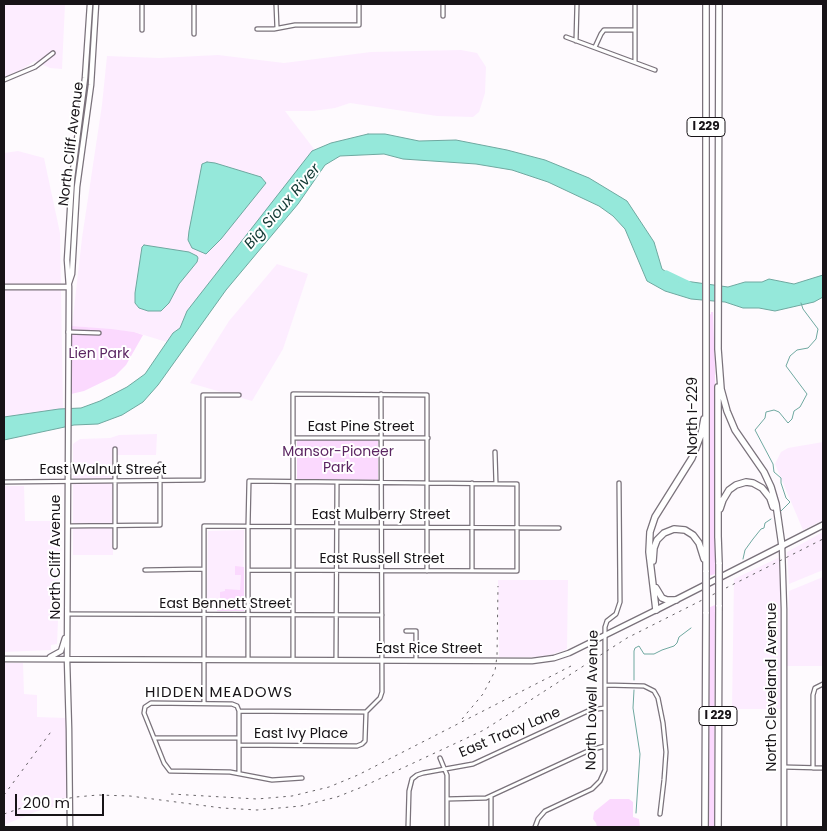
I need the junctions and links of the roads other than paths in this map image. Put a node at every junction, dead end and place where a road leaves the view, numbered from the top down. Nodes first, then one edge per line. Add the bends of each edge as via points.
1 (90, 4) edge
2 (96, 4) edge
3 (142, 4) edge
4 (194, 4) edge
5 (276, 4) edge
6 (359, 4) edge
7 (443, 4) edge
8 (577, 4) edge
9 (635, 4) edge
10 (706, 4) edge
11 (719, 4) edge
12 (443, 16) dead end
13 (277, 28) junction
14 (257, 29) dead end
15 (142, 30) dead end
16 (634, 30) junction
17 (194, 34) dead end
18 (566, 37) dead end
19 (576, 40) junction
20 (595, 47) junction
21 (53, 54) dead end
22 (635, 62) junction
23 (655, 70) dead end
24 (4, 80) edge
25 (4, 287) edge
26 (69, 287) junction
27 (68, 332) junction
28 (99, 333) dead end
29 (718, 349) junction
30 (706, 384) junction
31 (382, 394) junction
32 (239, 395) dead end
33 (293, 438) junction
34 (382, 438) junction
35 (428, 438) junction
36 (115, 449) dead end
37 (495, 452) dead end
38 (160, 464) dead end
39 (68, 481) junction
40 (115, 481) junction
41 (160, 481) junction
42 (293, 481) junction
43 (4, 482) edge
44 (337, 482) junction
45 (382, 482) junction
46 (428, 483) junction
47 (619, 483) dead end
48 (472, 484) junction
49 (496, 484) junction
50 (823, 525) edge
51 (68, 526) junction
52 (115, 526) junction
53 (248, 526) junction
54 (293, 526) junction
55 (337, 526) junction
56 (382, 526) junction
57 (427, 526) junction
58 (472, 527) junction
59 (517, 527) junction
60 (559, 528) dead end
61 (718, 538) junction
62 (782, 546) junction
63 (115, 548) dead end
64 (145, 570) dead end
65 (204, 570) junction
66 (248, 570) junction
67 (293, 570) junction
68 (337, 570) junction
69 (706, 570) junction
70 (381, 571) junction
71 (427, 571) junction
72 (472, 571) junction
73 (656, 588) junction
74 (676, 600) junction
75 (658, 609) junction
76 (67, 614) junction
77 (204, 615) junction
78 (248, 615) junction
79 (293, 615) junction
80 (337, 615) junction
81 (382, 615) junction
82 (406, 631) dead end
83 (67, 632) junction
84 (605, 635) junction
85 (4, 659) edge
86 (40, 659) junction
87 (67, 659) junction
88 (204, 659) junction
89 (248, 659) junction
90 (293, 660) junction
91 (336, 660) junction
92 (382, 660) junction
93 (416, 660) junction
94 (823, 684) edge
95 (605, 685) junction
96 (204, 703) junction
97 (605, 708) junction
98 (239, 711) junction
99 (366, 712) junction
100 (154, 738) junction
101 (239, 738) junction
102 (239, 746) junction
103 (605, 746) junction
104 (440, 758) dead end
105 (784, 767) junction
106 (814, 768) junction
107 (823, 768) edge
108 (446, 769) junction
109 (239, 773) junction
110 (302, 778) dead end
111 (491, 796) junction
112 (447, 799) junction
113 (660, 814) dead end
114 (70, 827) edge
115 (408, 827) edge
116 (447, 827) edge
117 (491, 827) edge
118 (535, 827) edge
119 (705, 827) edge
120 (718, 827) edge
121 (784, 827) edge

1 - 26 main road, North Cliff Avenue via 70,205 66,274
2 - 26 main road, North Cliff Avenue via 91,85 77,187
3 - 15 street
4 - 17 street
5 - 13 street
6 - 13 street via 359,25
7 - 12 street
8 - 19 street
9 - 16 street
10 - 30 highway, North I-229 / I 229
11 - 29 highway, I 229
13 - 14 street
16 - 20 street via 604,30
16 - 22 street
18 - 19 street
19 - 20 street
20 - 22 street
21 - 24 street via 35,67
22 - 23 street
25 - 26 main road
26 - 27 main road, North Cliff Avenue
27 - 28 street
27 - 39 main road, North Cliff Avenue
29 - 61 highway, North I-229 / I 229
29 - 62 highway via 721,389 727,411 740,439 771,487
30 - 69 highway, North I-229 / I 229
30 - 75 highway via 698,444 655,517 650,532 649,552
31 - 33 street via 293,394
31 - 34 street
31 - 35 street via 427,395
32 - 41 street, East Walnut Street via 203,395 202,480
33 - 34 street, East Pine Street
33 - 42 street
34 - 35 street, East Pine Street
34 - 45 street
35 - 46 street
36 - 40 street
37 - 49 street
38 - 41 street
39 - 40 street, East Walnut Street
39 - 43 street, East Walnut Street
39 - 51 main road, North Cliff Avenue
40 - 41 street, East Walnut Street
40 - 52 street
41 - 52 street via 160,525
42 - 44 street
42 - 53 street via 249,481
42 - 54 street
44 - 45 street
44 - 55 street
45 - 46 street
45 - 56 street
46 - 48 street
46 - 57 street
47 - 84 street, North Lowell Avenue via 620,602 616,614 607,621
48 - 49 street
48 - 58 street
49 - 59 street via 517,484
50 - 62 main road, East Rice Street
51 - 52 street
51 - 76 main road, North Cliff Avenue
52 - 63 street
53 - 54 street, East Mulberry Street
53 - 65 street, East Mulberry Street via 204,526
53 - 66 street
54 - 55 street, East Mulberry Street
54 - 67 street
55 - 56 street, East Mulberry Street
55 - 68 street
56 - 57 street, East Mulberry Street
56 - 70 street
57 - 58 street, East Mulberry Street
57 - 71 street
58 - 59 street, East Mulberry Street
58 - 72 street
59 - 60 street, East Mulberry Street
59 - 72 street, East Russell Street via 517,571
61 - 62 highway via 721,506 726,494 736,485 750,482 762,488 770,498
61 - 120 highway, I 229, bridge
62 - 74 main road, East Rice Street
62 - 105 main road, North Cleveland Avenue
64 - 65 street
65 - 77 street
66 - 67 street, East Russell Street
66 - 78 street
67 - 68 street, East Russell Street
67 - 79 street
68 - 70 street, East Russell Street
68 - 80 street
69 - 73 highway via 702,549 693,535 685,530 670,530 660,537 654,548
69 - 119 highway, North I-229 / I 229, bridge
70 - 71 street, East Russell Street
70 - 81 street
71 - 72 street, East Russell Street
73 - 74 highway via 662,598
73 - 75 highway
74 - 75 main road, East Rice Street
75 - 84 main road, East Rice Street
76 - 77 street, East Bennett Street
76 - 83 main road, North Cliff Avenue
77 - 78 street, East Bennett Street
77 - 88 street
78 - 79 street, East Bennett Street
78 - 89 street
79 - 80 street, East Bennett Street
79 - 90 street
80 - 81 street, East Bennett Street
80 - 91 street
81 - 92 street
82 - 93 street via 416,631
83 - 86 main road via 59,654
83 - 87 main road, North Cliff Avenue
84 - 93 main road, East Rice Street via 569,653 546,659
84 - 95 street, North Lowell Avenue
85 - 86 main road, East Rice Street
86 - 87 main road, East Rice Street
87 - 88 main road, East Rice Street
87 - 114 main road, North Cliff Avenue
88 - 89 main road, East Rice Street
88 - 96 street
89 - 90 main road, East Rice Street
90 - 91 main road, East Rice Street
91 - 92 main road, East Rice Street
92 - 93 main road, East Rice Street
92 - 99 street via 381,696
94 - 106 street via 815,688 813,695
95 - 97 street, North Lowell Avenue
95 - 113 street via 644,686 654,691 658,698 666,752
96 - 98 street via 232,704
96 - 100 street via 151,703 145,707 144,713
97 - 103 street, North Lowell Avenue
97 - 108 street, East Tracy Lane via 590,710 473,764
98 - 99 street
98 - 101 street
99 - 102 street, East Ivy Place via 366,737 357,746
100 - 101 street, East Ivy Place
100 - 109 street via 168,770
101 - 102 street
102 - 109 street
103 - 111 street
103 - 118 street, North Lowell Avenue via 605,770 596,785 548,809
104 - 108 street
105 - 106 street
105 - 121 main road, North Cleveland Avenue
106 - 107 street
108 - 112 street
108 - 115 street, East Tracy Lane via 423,773 412,779
109 - 110 street via 263,779
111 - 112 street via 484,799
111 - 117 street
112 - 116 street

